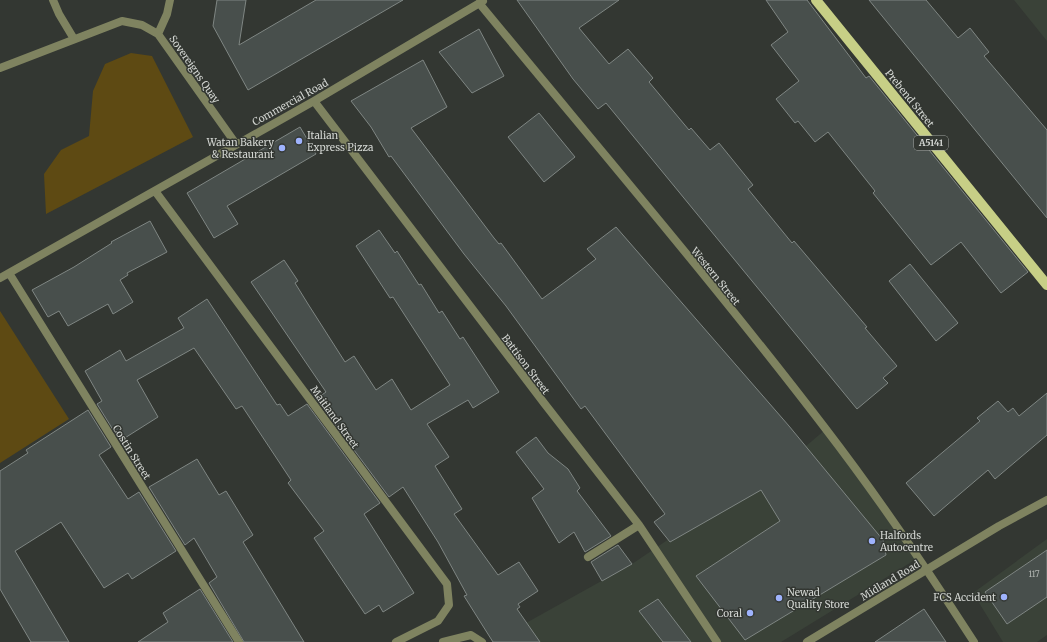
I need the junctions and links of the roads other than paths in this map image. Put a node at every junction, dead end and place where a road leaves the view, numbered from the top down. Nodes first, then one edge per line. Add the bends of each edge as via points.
1 (53, 0) edge
2 (170, 0) edge
3 (816, 0) edge
4 (482, 1) edge
5 (158, 34) junction
6 (74, 39) junction
7 (0, 68) edge
8 (314, 101) junction
9 (236, 144) junction
10 (155, 191) junction
11 (9, 273) junction
12 (0, 278) edge
13 (1047, 286) edge
14 (1047, 500) edge
15 (639, 525) junction
16 (588, 557) dead end
17 (927, 570) junction
18 (238, 642) edge
19 (396, 642) edge
20 (443, 642) edge
21 (482, 642) edge
22 (717, 642) edge
23 (807, 642) edge
24 (974, 642) edge

1 - 6 street via 58,14
2 - 5 street, Sovereigns Quay
3 - 13 main road, Prebend Street / A5141
4 - 8 street, Commercial Road
4 - 17 street, Western Street via 826,429
5 - 6 street via 142,25 122,21
5 - 9 street, Sovereigns Quay
6 - 7 street
8 - 9 street, Commercial Road
8 - 15 street, Battison Street
9 - 10 street, Commercial Road
10 - 11 street, Commercial Road
10 - 19 street, Maitland Street via 447,584 449,605 438,621
11 - 12 street, Commercial Road
11 - 18 street, Costin Street
14 - 17 street, Midland Road
15 - 16 street
15 - 22 street, Battison Street
17 - 23 street, Midland Road
17 - 24 street, Western Street
20 - 21 street via 471,635

